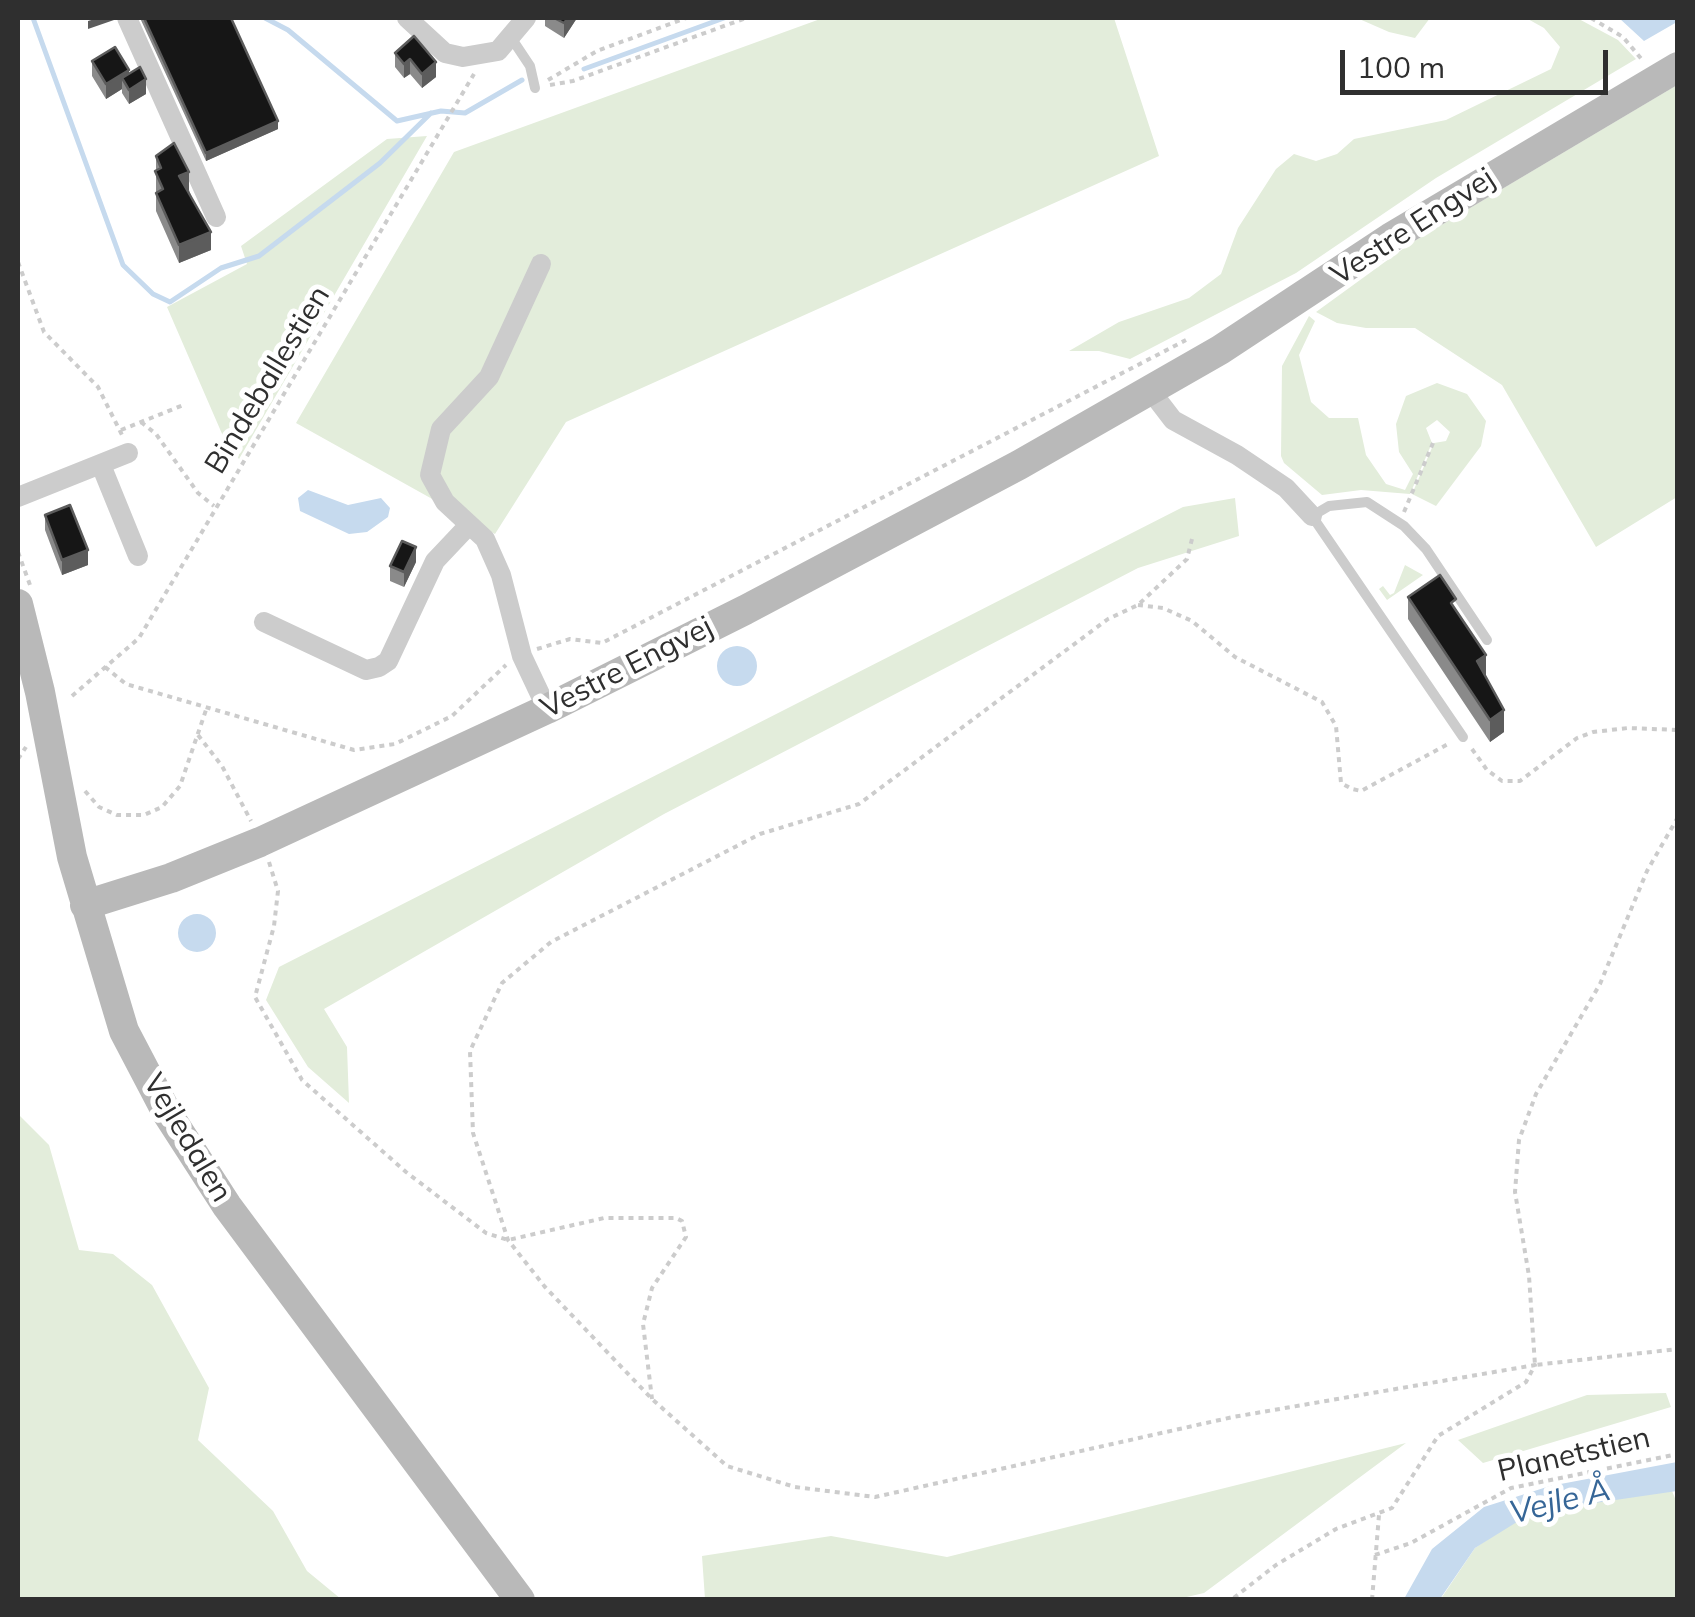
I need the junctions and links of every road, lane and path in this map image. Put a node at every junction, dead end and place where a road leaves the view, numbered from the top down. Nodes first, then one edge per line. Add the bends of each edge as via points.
1 (128, 18) edge
2 (408, 18) edge
3 (526, 18) edge
4 (686, 18) edge
5 (746, 18) edge
6 (1591, 18) edge
7 (512, 39) junction
8 (1645, 64) dead end
9 (478, 67) dead end
10 (1678, 67) edge
11 (536, 88) junction
12 (216, 217) dead end
13 (18, 262) edge
14 (541, 264) dead end
15 (1196, 335) dead end
16 (1150, 390) junction
17 (186, 404) dead end
18 (141, 422) junction
19 (121, 430) junction
20 (1433, 442) dead end
21 (128, 454) joint
22 (101, 464) junction
23 (18, 497) edge
24 (214, 506) dead end
25 (1404, 512) dead end
26 (1312, 516) junction
27 (470, 525) junction
28 (1192, 538) dead end
29 (138, 556) dead end
30 (18, 604) edge
31 (1138, 605) junction
32 (264, 622) dead end
33 (1487, 640) dead end
34 (522, 656) junction
35 (105, 667) junction
36 (72, 696) dead end
37 (206, 708) junction
38 (548, 709) junction
39 (1678, 730) edge
40 (198, 734) junction
41 (1463, 737) junction
42 (100, 807) dead end
43 (1678, 817) edge
44 (260, 842) junction
45 (85, 905) junction
46 (508, 1240) junction
47 (1678, 1348) edge
48 (1535, 1364) junction
49 (652, 1399) junction
50 (1678, 1454) edge
51 (1379, 1516) junction
52 (1375, 1555) junction
53 (519, 1598) edge
54 (1231, 1600) edge
55 (1372, 1600) edge

1 - 12 street
2 - 7 street via 445,53 463,57 482,57
3 - 7 street
4 - 11 path via 597,51
5 - 11 path via 573,82
6 - 8 path via 1624,37
7 - 11 lane
9 - 35 path, Bindeballestien via 140,638
10 - 16 street, Vestre Engvej via 1539,146
13 - 19 path via 44,332 98,387
14 - 27 street via 488,377 441,429 432,455 430,475 445,502
15 - 34 path via 602,643 570,639
16 - 26 street via 1173,420 1238,454
16 - 38 street, Vestre Engvej
17 - 18 path
18 - 19 path
18 - 24 path
19 - 21 path
20 - 25 path
21 - 22 street
22 - 23 street
22 - 29 street
26 - 33 lane via 1329,506 1367,502 1404,526
26 - 41 lane
27 - 32 street via 436,561 388,661 379,667 366,670
27 - 34 street via 485,539 500,575
28 - 31 path via 1187,559
30 - 45 street, Vejledalen
31 - 41 path via 1192,621 1235,656 1322,702 1336,726 1341,783 1352,789 1361,791
31 - 46 path via 1108,619 859,804 760,834 551,942 502,983 470,1051 473,1133
34 - 37 path via 452,716 376,750 354,750
34 - 38 street
35 - 36 path, Bindeballestien
35 - 37 path via 126,684
37 - 40 path
38 - 44 street, Vestre Engvej
39 - 41 path via 1593,732 1520,781 1502,782
40 - 42 path via 180,786 162,807 133,817
40 - 44 path
43 - 48 path via 1600,984 1536,1094 1519,1140 1516,1192
44 - 45 street, Vestre Engvej
44 - 46 path via 278,891 255,998 302,1080 420,1182 486,1233
45 - 53 street, Vejledalen via 124,1031 167,1113 227,1206
46 - 49 path
46 - 49 path via 604,1218 682,1221 686,1237 652,1288 643,1324
47 - 48 path
48 - 49 path via 1233,1416 875,1496 795,1487 727,1466
48 - 51 path via 1526,1382 1438,1436 1392,1508
50 - 52 path, Planetstien via 1511,1488
51 - 52 path
51 - 54 path via 1336,1529
52 - 55 path

